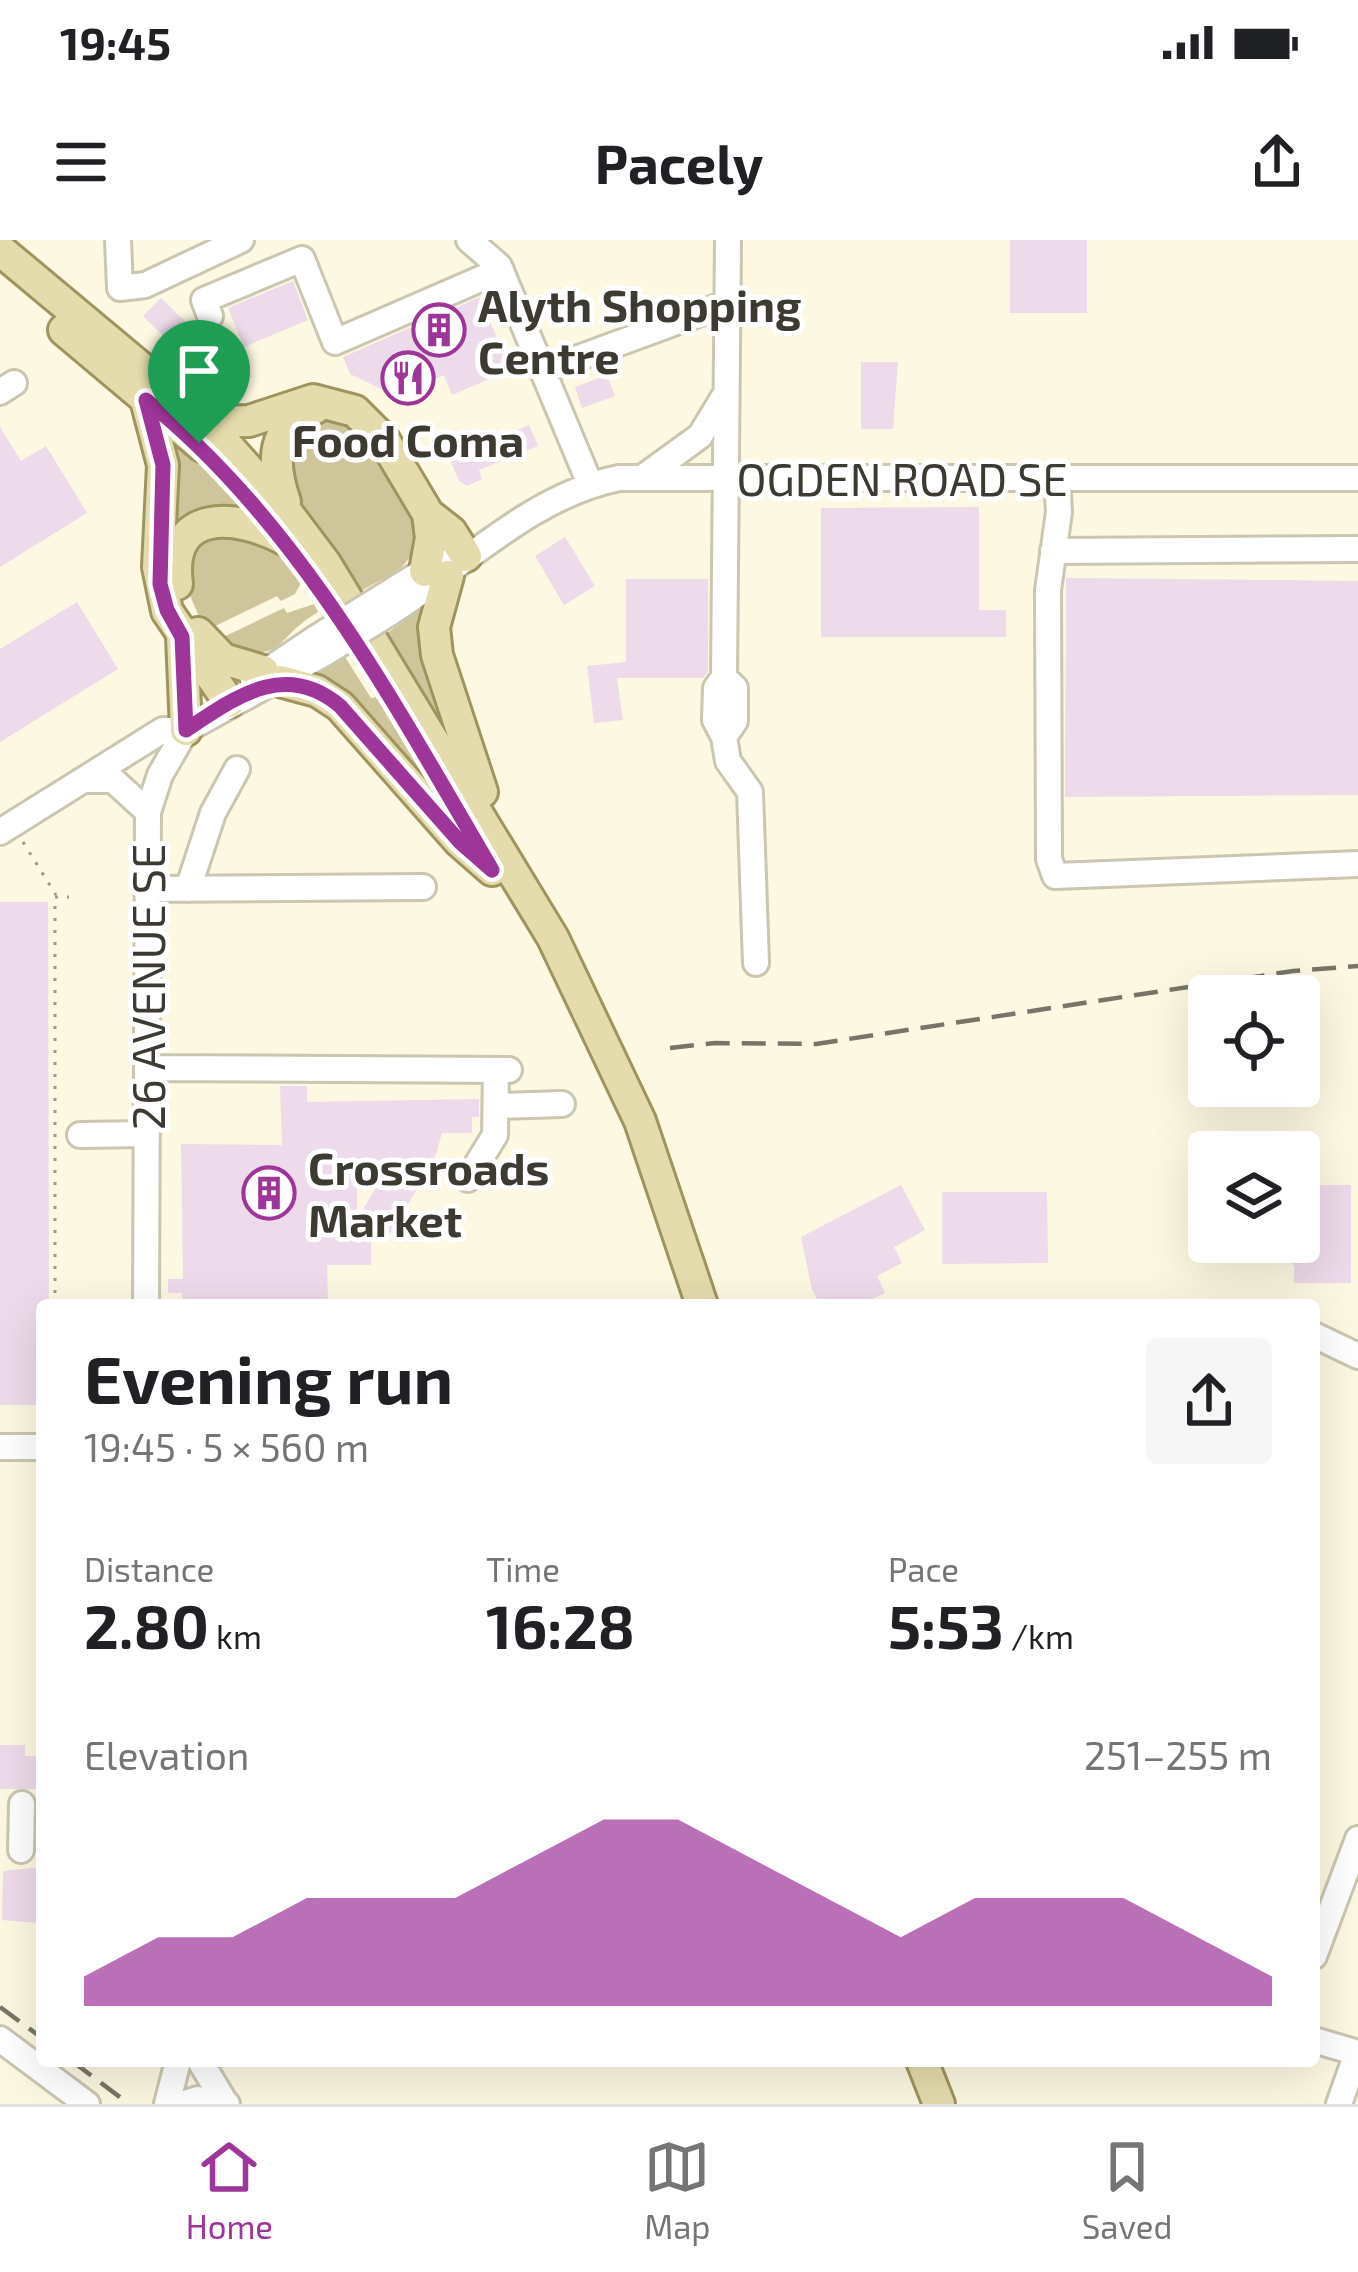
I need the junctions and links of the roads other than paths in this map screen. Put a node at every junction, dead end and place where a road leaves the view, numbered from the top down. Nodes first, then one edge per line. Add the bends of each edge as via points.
1 (118, 240) edge
2 (241, 240) edge
3 (469, 240) edge
4 (728, 240) edge
5 (5, 263) edge
6 (501, 270) junction
7 (728, 303) junction
8 (210, 316) dead end
9 (543, 371) junction
10 (729, 388) junction
11 (146, 400) junction
12 (332, 404) junction
13 (206, 422) junction
14 (727, 477) junction
15 (642, 478) junction
16 (1358, 478) edge
17 (1057, 479) junction
18 (590, 484) junction
19 (428, 514) junction
20 (286, 526) junction
21 (1358, 549) edge
22 (1053, 551) junction
23 (446, 568) junction
24 (182, 637) junction
25 (320, 645) joint
26 (271, 676) junction
27 (229, 702) junction
28 (186, 730) junction
29 (237, 770) dead end
30 (85, 780) junction
31 (148, 812) junction
32 (10, 834) edge
33 (1358, 863) edge
34 (499, 865) junction
35 (423, 887) dead end
36 (147, 889) junction
37 (188, 890) junction
38 (755, 963) dead end
39 (148, 1068) junction
40 (562, 1104) dead end
41 (496, 1106) junction
42 (147, 1134) junction
43 (68, 1137) road end
44 (467, 1179) dead end
45 (146, 1299) edge
46 (678, 1299) edge
47 (700, 1299) edge
48 (1320, 1342) edge
49 (1358, 1356) edge
50 (0, 1447) edge
51 (36, 1447) edge
52 (22, 1804) dead end
53 (1358, 1839) edge
54 (21, 1850) dead end
55 (1320, 1940) edge
56 (0, 2039) edge
57 (1320, 2042) edge
58 (1358, 2053) edge
59 (36, 2066) edge
60 (37, 2067) edge
61 (176, 2067) edge
62 (204, 2067) edge
63 (904, 2067) edge
64 (924, 2067) edge
65 (1335, 2103) edge
66 (87, 2104) edge
67 (167, 2104) edge
68 (182, 2104) edge
69 (226, 2104) edge
70 (918, 2104) edge
71 (939, 2104) edge

1 - 2 street via 120,288 145,285
3 - 6 street
4 - 7 street
5 - 11 main road
5 - 13 main road
6 - 8 street via 335,342 302,260 204,299
6 - 9 street
7 - 9 street
7 - 10 street
9 - 18 street
10 - 14 street
10 - 15 street via 700,436
11 - 20 main road
11 - 24 main road via 163,465 160,584
12 - 13 main road via 313,400 249,421
12 - 19 main road via 369,422
12 - 20 main road via 302,414 277,441
13 - 20 main road
14 - 15 street, OGDEN ROAD SE
14 - 17 street, OGDEN ROAD SE
14 - 38 street via 724,677 716,720 728,761 750,792
15 - 18 street, OGDEN ROAD SE
16 - 17 street, OGDEN ROAD SE
17 - 22 street
18 - 23 street, OGDEN ROAD SE
19 - 23 main road
19 - 23 main road via 451,532
20 - 26 main road via 214,521 186,536 178,551 178,592 201,639 223,659
20 - 34 main road via 325,563
21 - 22 street
22 - 33 street via 1055,876
23 - 25 street, OGDEN ROAD SE, bridge
23 - 34 main road via 437,655
24 - 27 main road
24 - 28 main road
25 - 26 street, 26 AVENUE SE
26 - 27 street, 26 AVENUE SE
26 - 34 main road via 340,706 460,842
27 - 28 street, 26 AVENUE SE
28 - 30 street via 163,730
28 - 31 street, 26 AVENUE SE
29 - 37 street
30 - 31 street via 113,781
30 - 32 street
31 - 36 street, 26 AVENUE SE
34 - 46 main road via 614,1108
34 - 47 main road via 614,1058
35 - 37 street
36 - 37 street
36 - 39 street, 26 AVENUE SE
39 - 41 street via 502,1070
39 - 42 street, 26 AVENUE SE
40 - 41 street
41 - 44 street via 494,1135
42 - 43 street
42 - 45 street, 26 AVENUE SE
48 - 49 street
50 - 51 street
52 - 54 street
53 - 55 street
56 - 59 street
57 - 58 street
58 - 65 street
60 - 66 street
61 - 67 street
62 - 69 street
63 - 70 main road
64 - 71 main road
68 - 69 street

